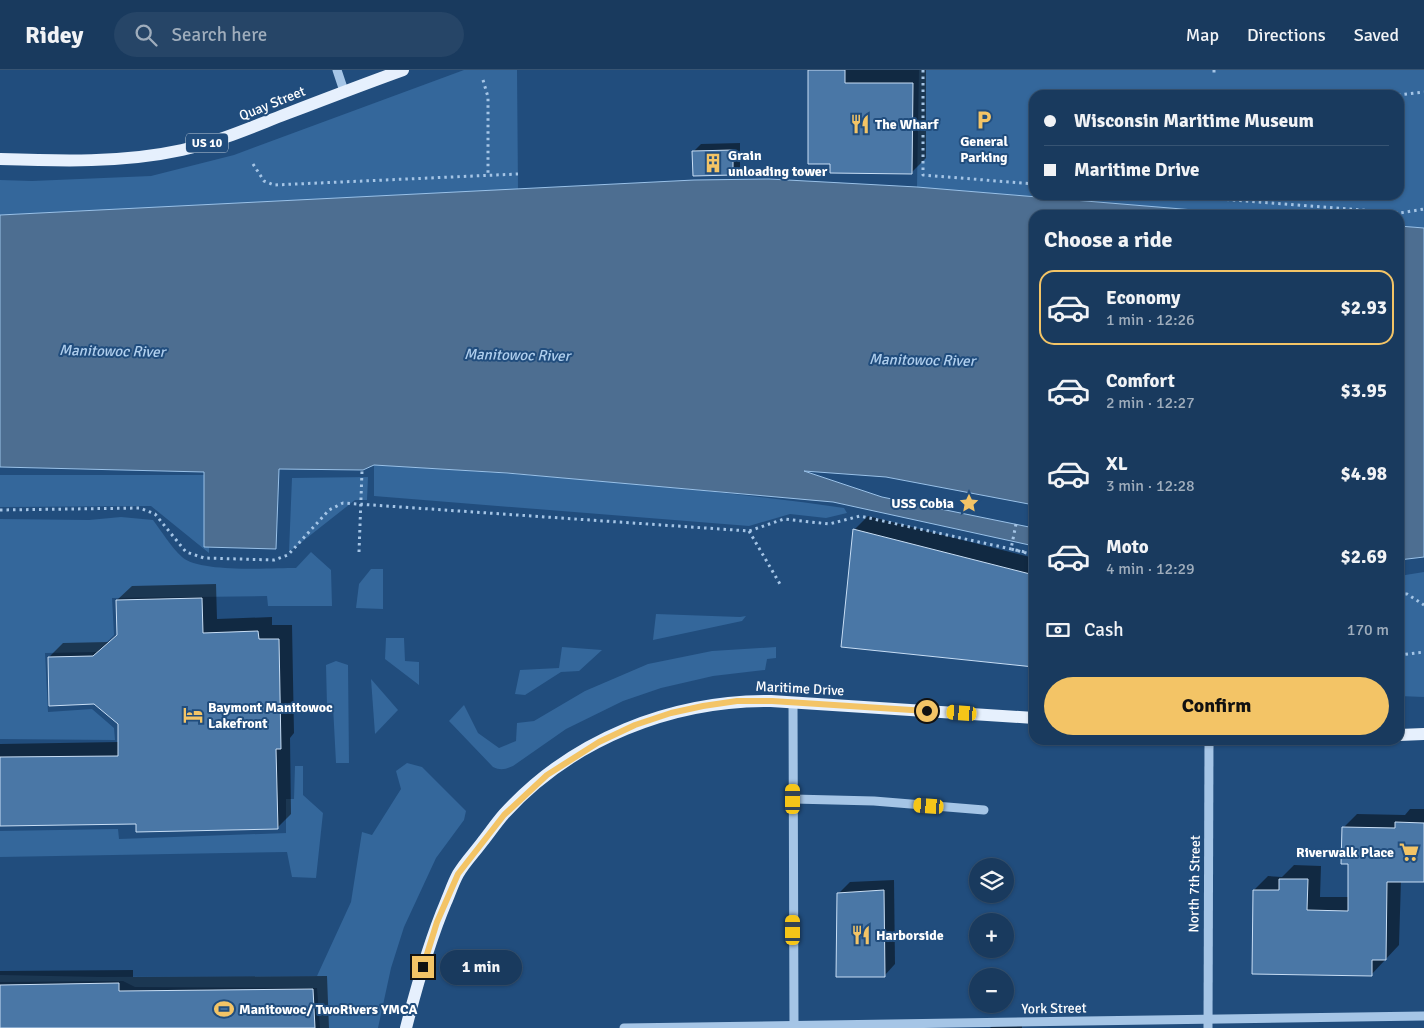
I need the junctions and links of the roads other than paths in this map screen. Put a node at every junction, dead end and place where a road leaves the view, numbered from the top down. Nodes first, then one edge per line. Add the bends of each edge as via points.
1 (337, 70) edge
2 (403, 70) edge
3 (344, 91) junction
4 (0, 159) edge
5 (793, 702) junction
6 (1029, 718) edge
7 (1424, 734) edge
8 (1404, 735) edge
9 (1209, 745) edge
10 (793, 799) junction
11 (984, 810) dead end
12 (1424, 1016) edge
13 (1208, 1024) edge
14 (794, 1027) edge
15 (406, 1028) edge
16 (624, 1028) edge

1 - 3 street
2 - 3 main road, Quay Street / US 10
3 - 4 main road, Quay Street / US 10 via 232,135 182,150 128,157
5 - 6 main road, Maritime Drive
5 - 10 street
5 - 15 main road, Maritime Drive via 720,703 654,718 593,745 533,786 504,815 458,874 437,922
7 - 8 main road
9 - 13 street, North 7th Street
10 - 11 street via 874,801
10 - 14 street
12 - 13 street, York Street
13 - 14 street, York Street
14 - 16 street, York Street

